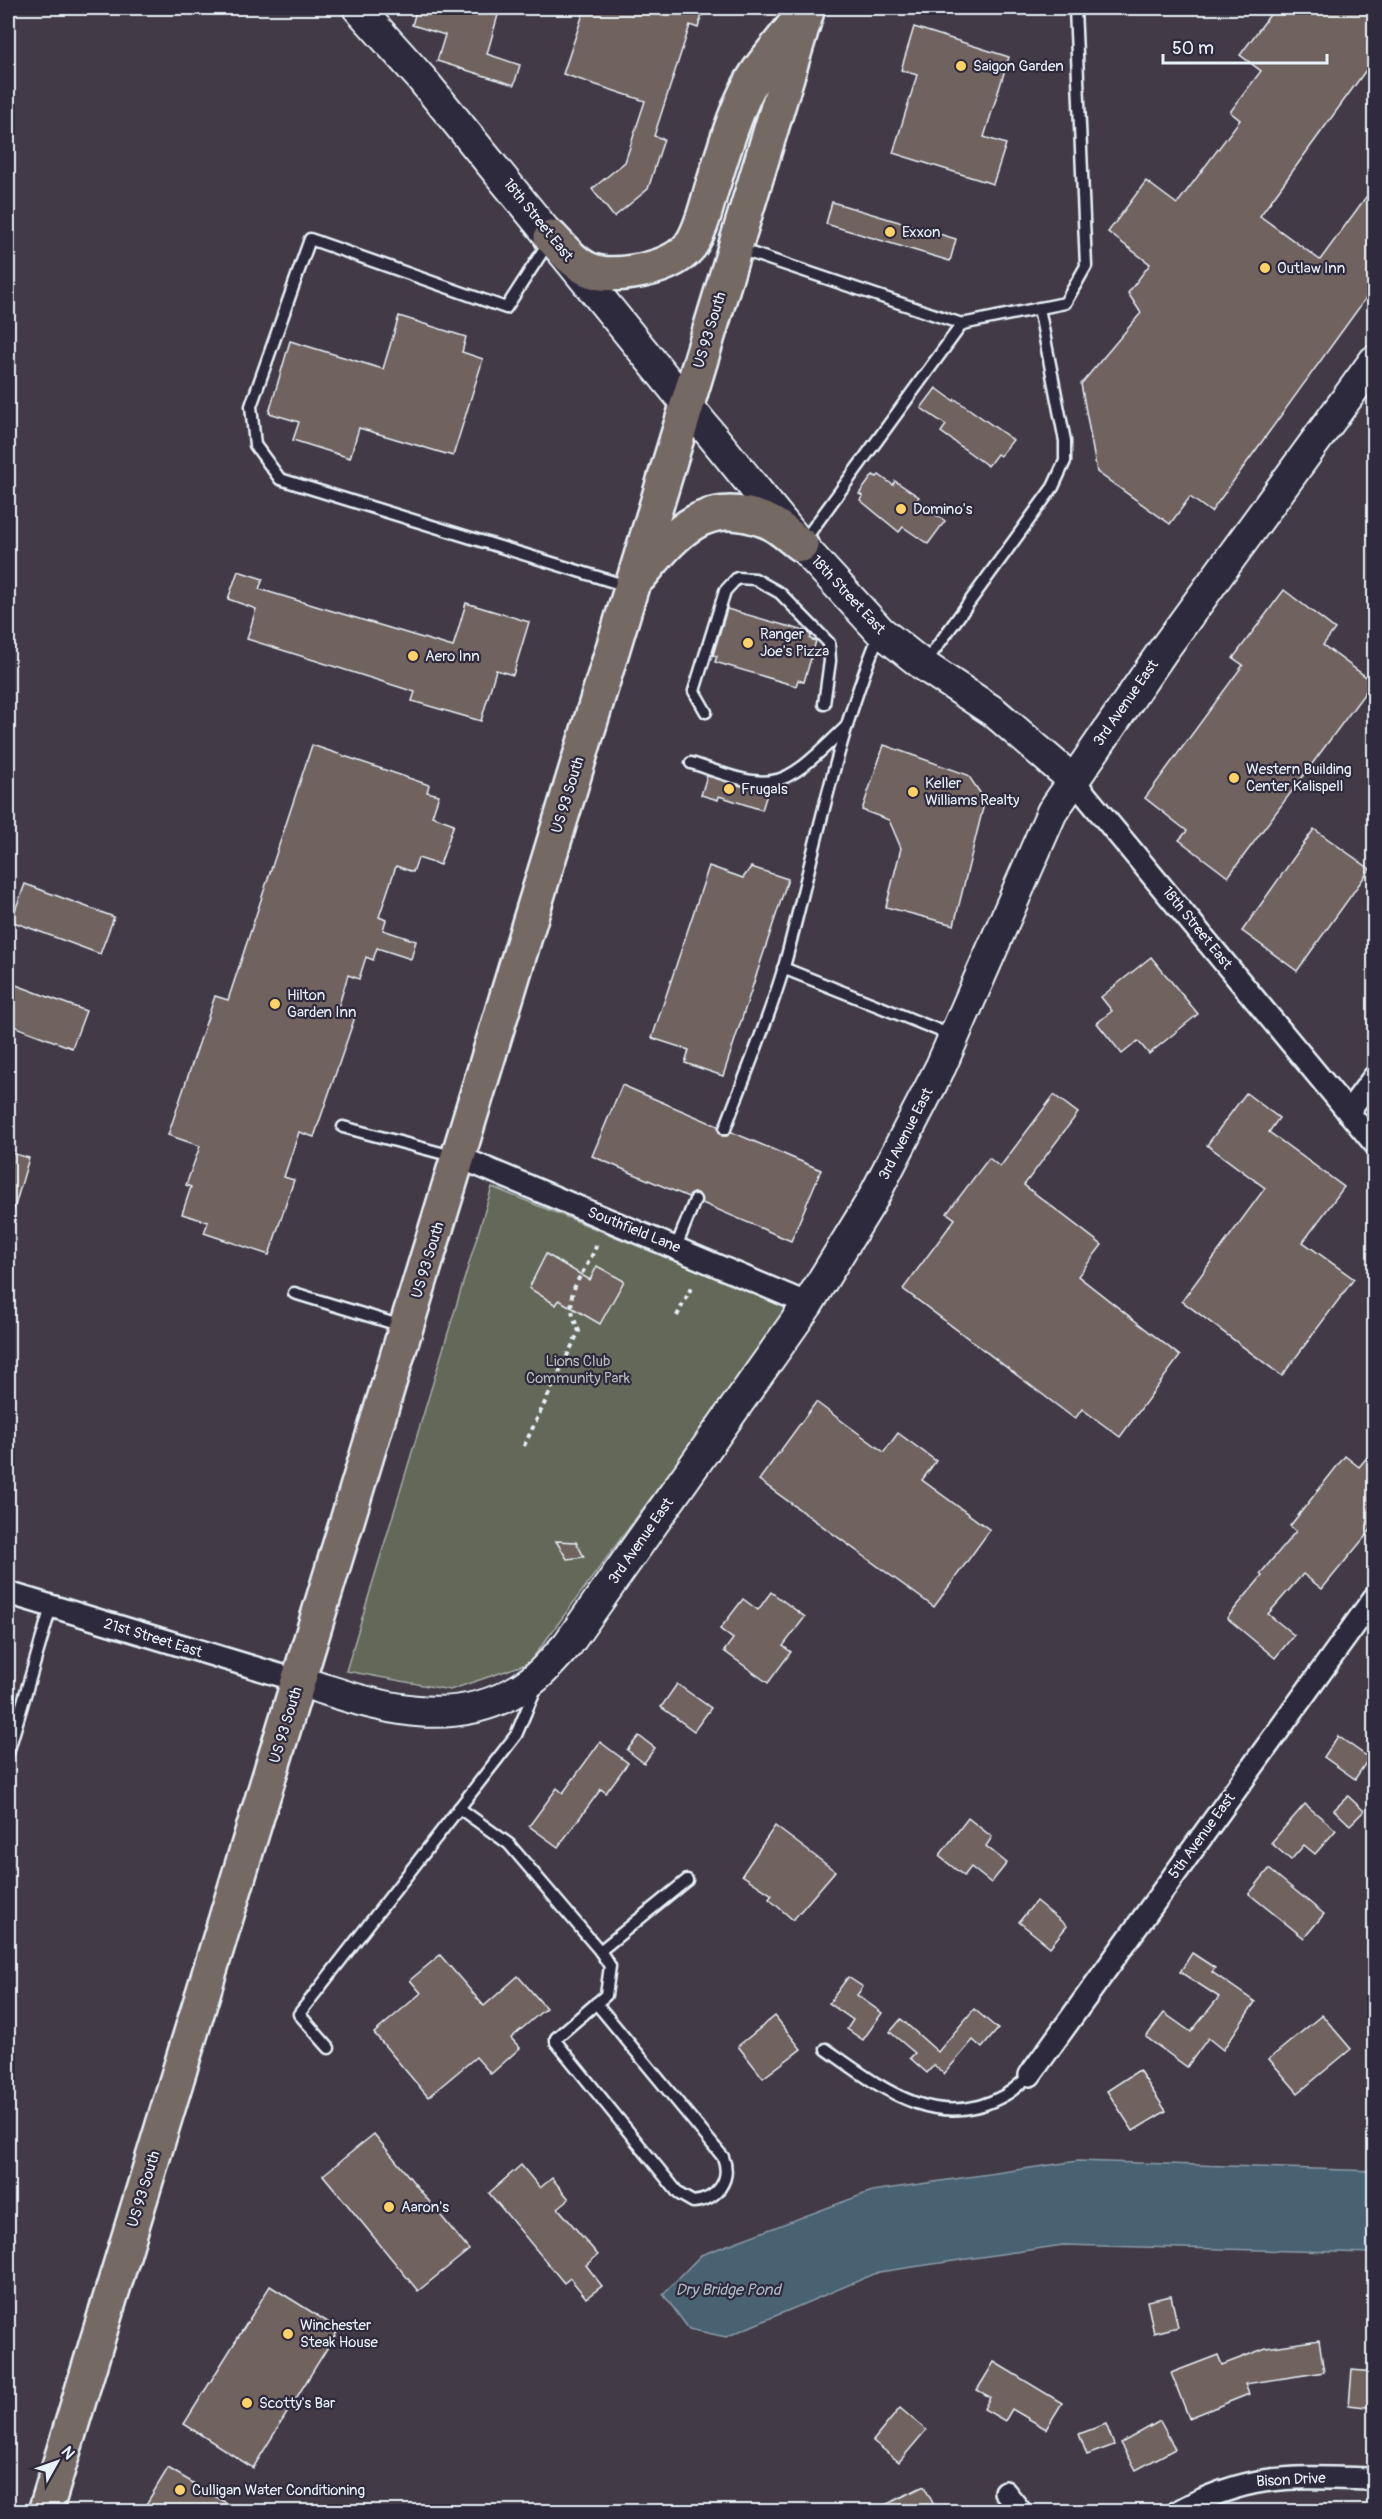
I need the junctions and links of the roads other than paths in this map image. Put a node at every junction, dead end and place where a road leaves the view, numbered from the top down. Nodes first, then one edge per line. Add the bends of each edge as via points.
1 (358, 8) edge
2 (807, 8) edge
3 (1075, 8) edge
4 (551, 237) junction
5 (736, 248) junction
6 (1039, 308) junction
7 (962, 324) junction
8 (1372, 368) edge
9 (687, 403) junction
10 (801, 545) junction
11 (631, 587) junction
12 (880, 631) junction
13 (923, 665) junction
14 (824, 704) dead end
15 (706, 712) dead end
16 (847, 726) junction
17 (691, 763) dead end
18 (1073, 780) junction
19 (783, 969) junction
20 (954, 1036) junction
21 (1374, 1077) edge
22 (1348, 1112) junction
23 (343, 1126) dead end
24 (725, 1129) dead end
25 (1374, 1143) edge
26 (459, 1157) junction
27 (695, 1200) dead end
28 (676, 1247) junction
29 (294, 1293) dead end
30 (808, 1304) junction
31 (407, 1327) junction
32 (8, 1593) edge
33 (1374, 1598) edge
34 (51, 1607) junction
35 (543, 1671) junction
36 (299, 1681) junction
37 (8, 1753) edge
38 (459, 1808) junction
39 (687, 1880) dead end
40 (600, 1951) junction
41 (596, 2003) junction
42 (329, 2048) dead end
43 (826, 2049) dead end
44 (1030, 2075) joint
45 (1374, 2479) edge
46 (1005, 2492) dead end
47 (45, 2511) edge
48 (1021, 2511) edge
49 (1177, 2511) edge

1 - 4 street, 18th Street East via 421,78
2 - 4 main road via 748,89 690,246 673,260 655,267 612,275 593,273 575,263
2 - 5 main road, US 93 South
3 - 6 lane via 1086,266 1065,303
4 - 9 street, 18th Street East
4 - 11 lane via 506,308 310,238 251,406 255,445 280,479
5 - 7 lane
5 - 9 main road, US 93 South
6 - 7 lane
6 - 13 lane via 1065,441 1065,461 1053,487
7 - 10 lane
8 - 18 street, 3rd Avenue East via 1162,652
9 - 10 street, 18th Street East
9 - 11 main road, US 93 South
10 - 11 main road via 768,522 744,515 717,514 692,521 672,538
10 - 12 street, 18th Street East
11 - 26 main road, US 93 South
12 - 13 street, 18th Street East
12 - 16 lane via 858,684
13 - 18 street, 18th Street East via 994,712
14 - 15 lane via 829,643 780,593 755,579 737,578 725,591 694,691
16 - 17 lane via 802,767 773,781 738,778
16 - 19 lane
18 - 20 street, 3rd Avenue East via 1033,851
18 - 22 street, 18th Street East
19 - 20 lane
19 - 24 lane
20 - 30 street, 3rd Avenue East via 872,1200
21 - 22 street
22 - 25 street, 18th Street East
23 - 26 lane
26 - 28 street, Southfield Lane
26 - 31 main road, US 93 South
27 - 28 lane
28 - 30 street, Southfield Lane
29 - 31 lane
30 - 35 street, 3rd Avenue East via 568,1644
31 - 36 main road, US 93 South
32 - 34 street, 21st Street East
33 - 44 street, 5th Avenue East
34 - 36 street, 21st Street East
34 - 37 lane
35 - 36 street, 3rd Avenue East via 521,1689 489,1704 453,1713 420,1713 370,1704
35 - 38 lane via 516,1735
36 - 47 main road, US 93 South
38 - 40 lane via 509,1844
38 - 42 lane via 299,2014
39 - 40 lane
40 - 41 lane via 610,1972 606,1995
41 - 41 lane via 556,2042 679,2194 693,2202 711,2196 727,2175 723,2157
43 - 44 lane via 872,2082 923,2108 965,2110 1005,2096
45 - 49 street, Bison Drive via 1270,2479 1208,2495
46 - 48 street

